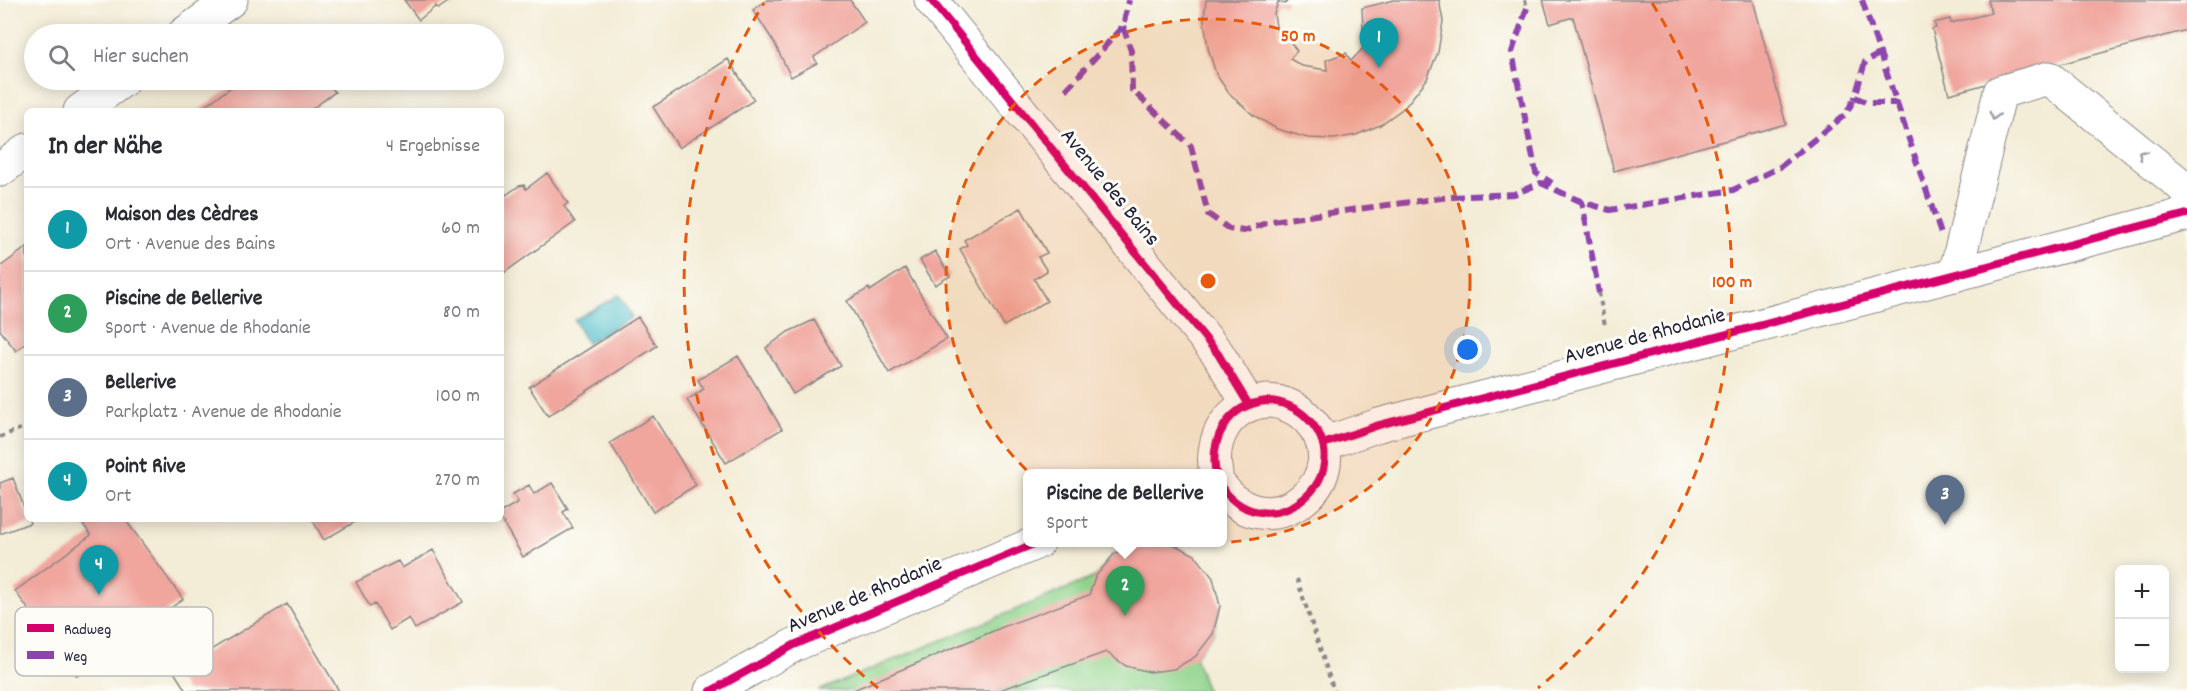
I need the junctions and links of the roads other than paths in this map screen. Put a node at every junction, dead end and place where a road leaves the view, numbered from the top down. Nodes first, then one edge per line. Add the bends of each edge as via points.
1 (231, 0) edge
2 (931, 0) edge
3 (198, 24) edge
4 (109, 90) edge
5 (84, 108) edge
6 (24, 152) edge
7 (0, 170) edge
8 (2187, 190) edge
9 (2187, 214) edge
10 (1954, 275) junction
11 (1249, 405) junction
12 (1323, 444) junction
13 (1215, 469) edge
14 (1227, 493) edge
15 (1028, 547) edge
16 (711, 691) edge

1 - 3 main road
2 - 11 main road, Avenue des Bains via 1218,354
4 - 5 main road
6 - 7 main road
8 -> 10 main road via 2049,78 2000,92
9 - 10 main road, Avenue de Rhodanie
10 - 12 main road, Avenue de Rhodanie via 1379,425
11 - 12 main road via 1267,401 1286,404 1316,427
11 - 13 main road via 1222,427 1215,442
12 - 14 main road via 1320,479 1297,505 1265,513 1235,502
15 - 16 main road, Avenue de Rhodanie via 794,645

